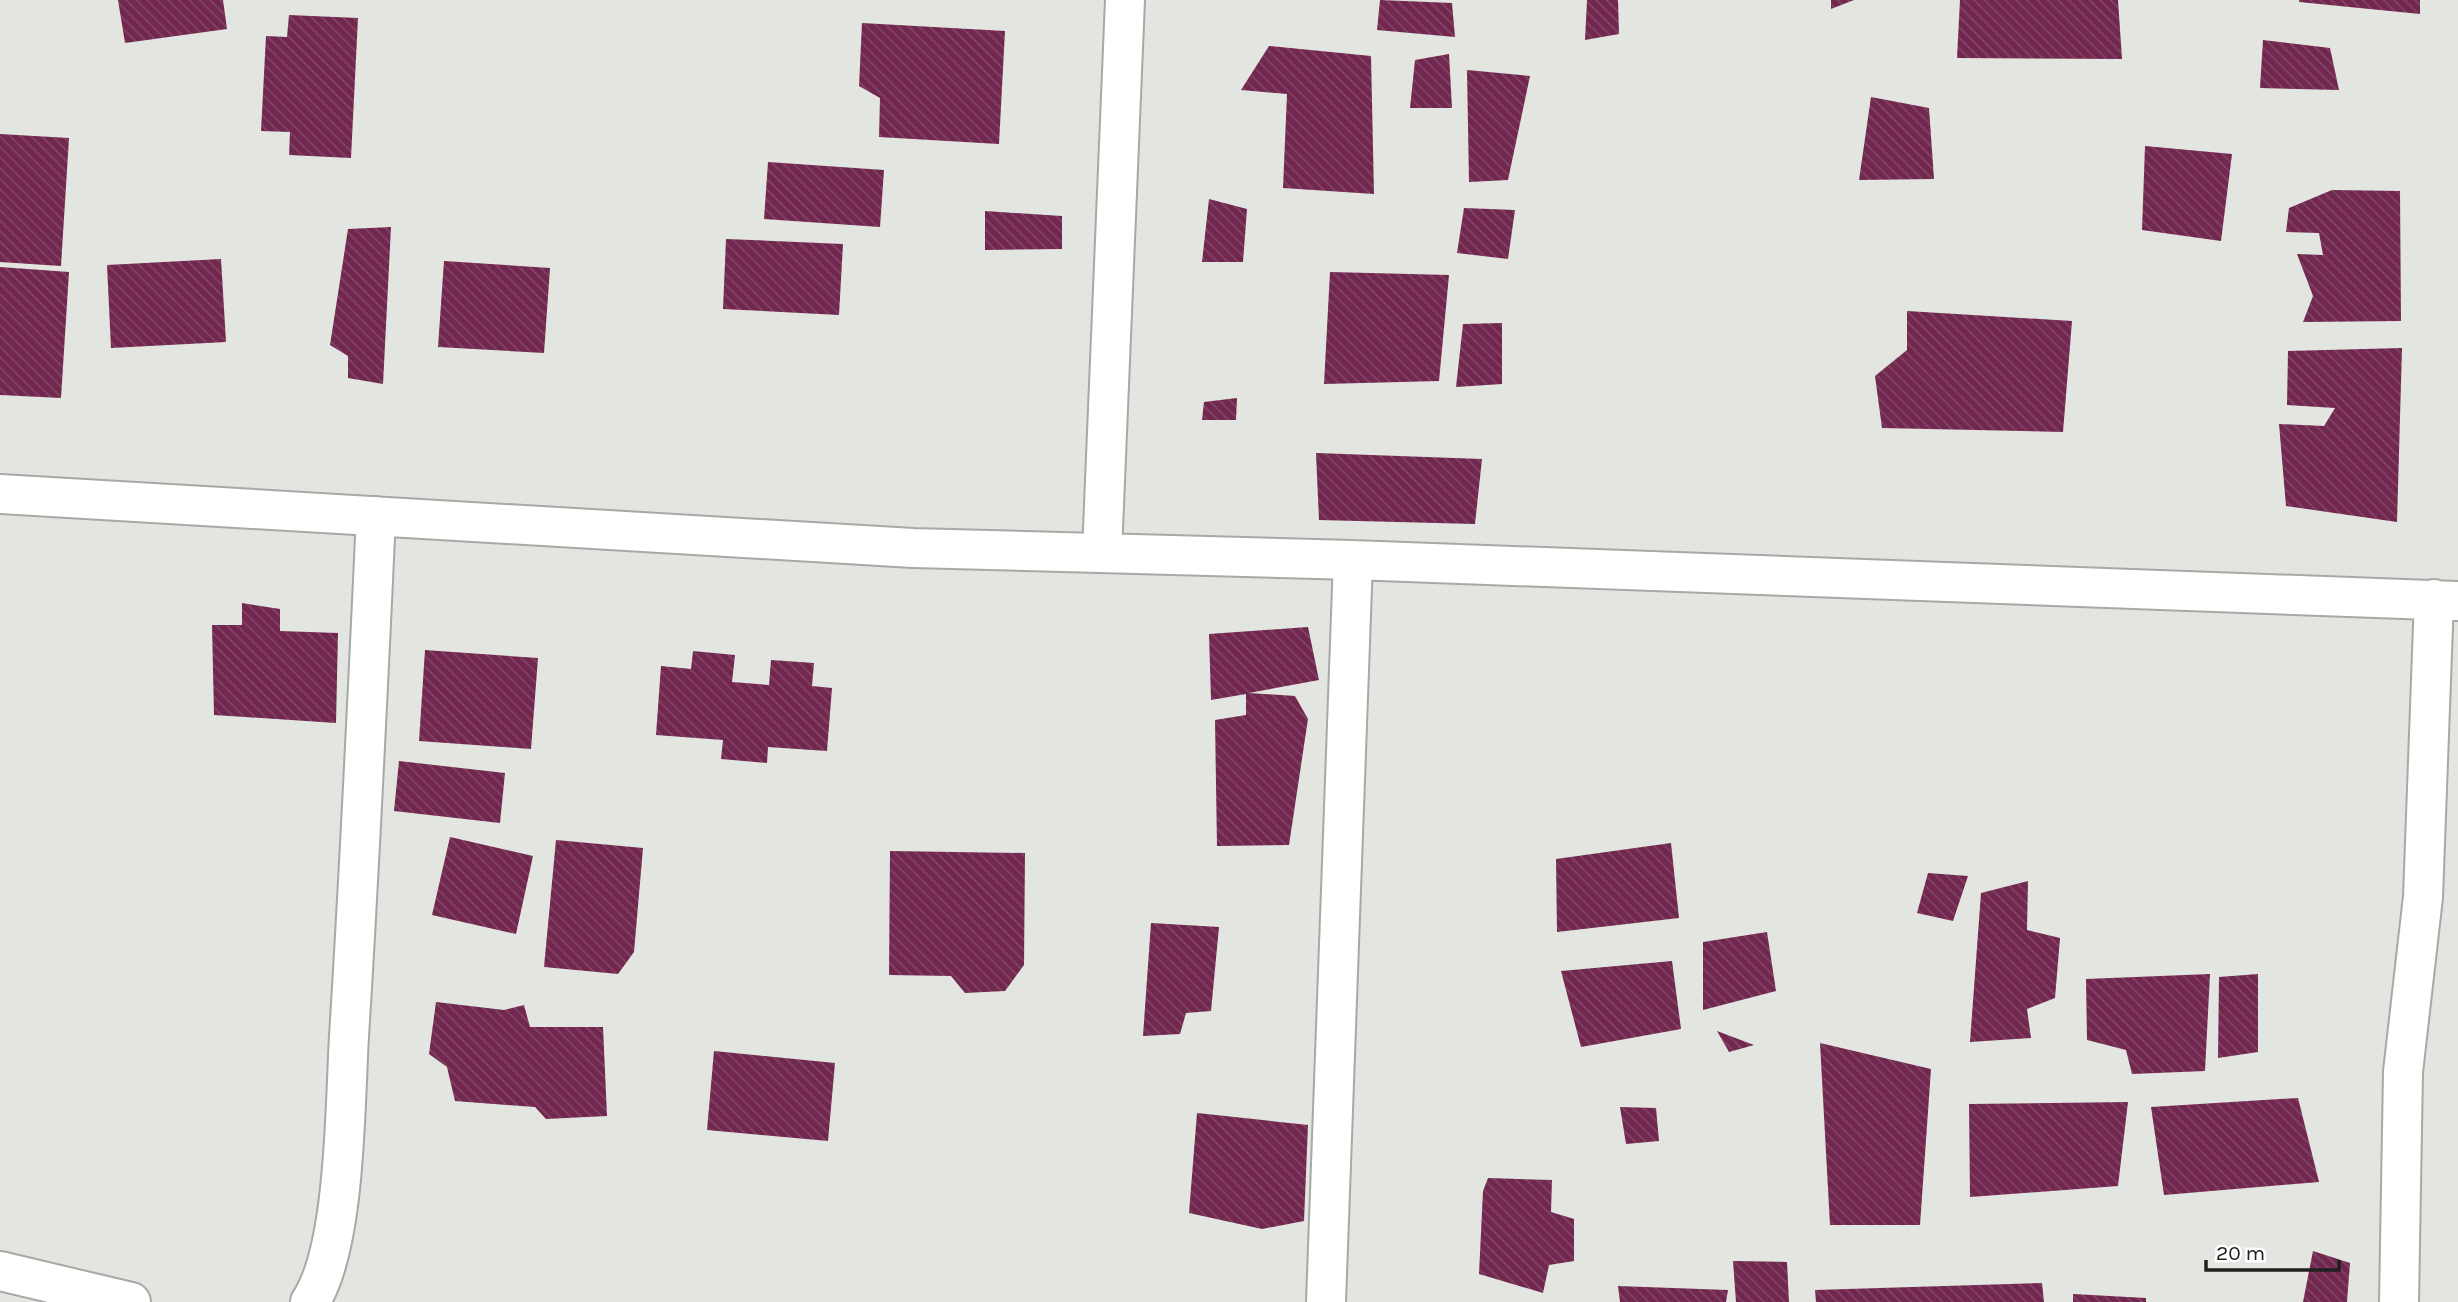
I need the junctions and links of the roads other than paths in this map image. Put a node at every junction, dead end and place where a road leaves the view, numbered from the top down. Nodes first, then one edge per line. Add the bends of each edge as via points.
1 (1125, 0) edge
2 (0, 494) edge
3 (376, 516) junction
4 (1102, 553) junction
5 (1353, 560) junction
6 (2446, 600) edge
7 (0, 1271) edge
8 (131, 1302) edge
9 (310, 1302) edge
10 (1326, 1302) edge
11 (2399, 1302) edge

1 - 4 street
2 - 3 street
3 - 4 street via 913,548
3 - 9 street via 341,1174 327,1266
4 - 5 street
5 - 6 street
5 - 10 street
6 - 11 street via 2423,897 2403,1072
7 - 8 street

